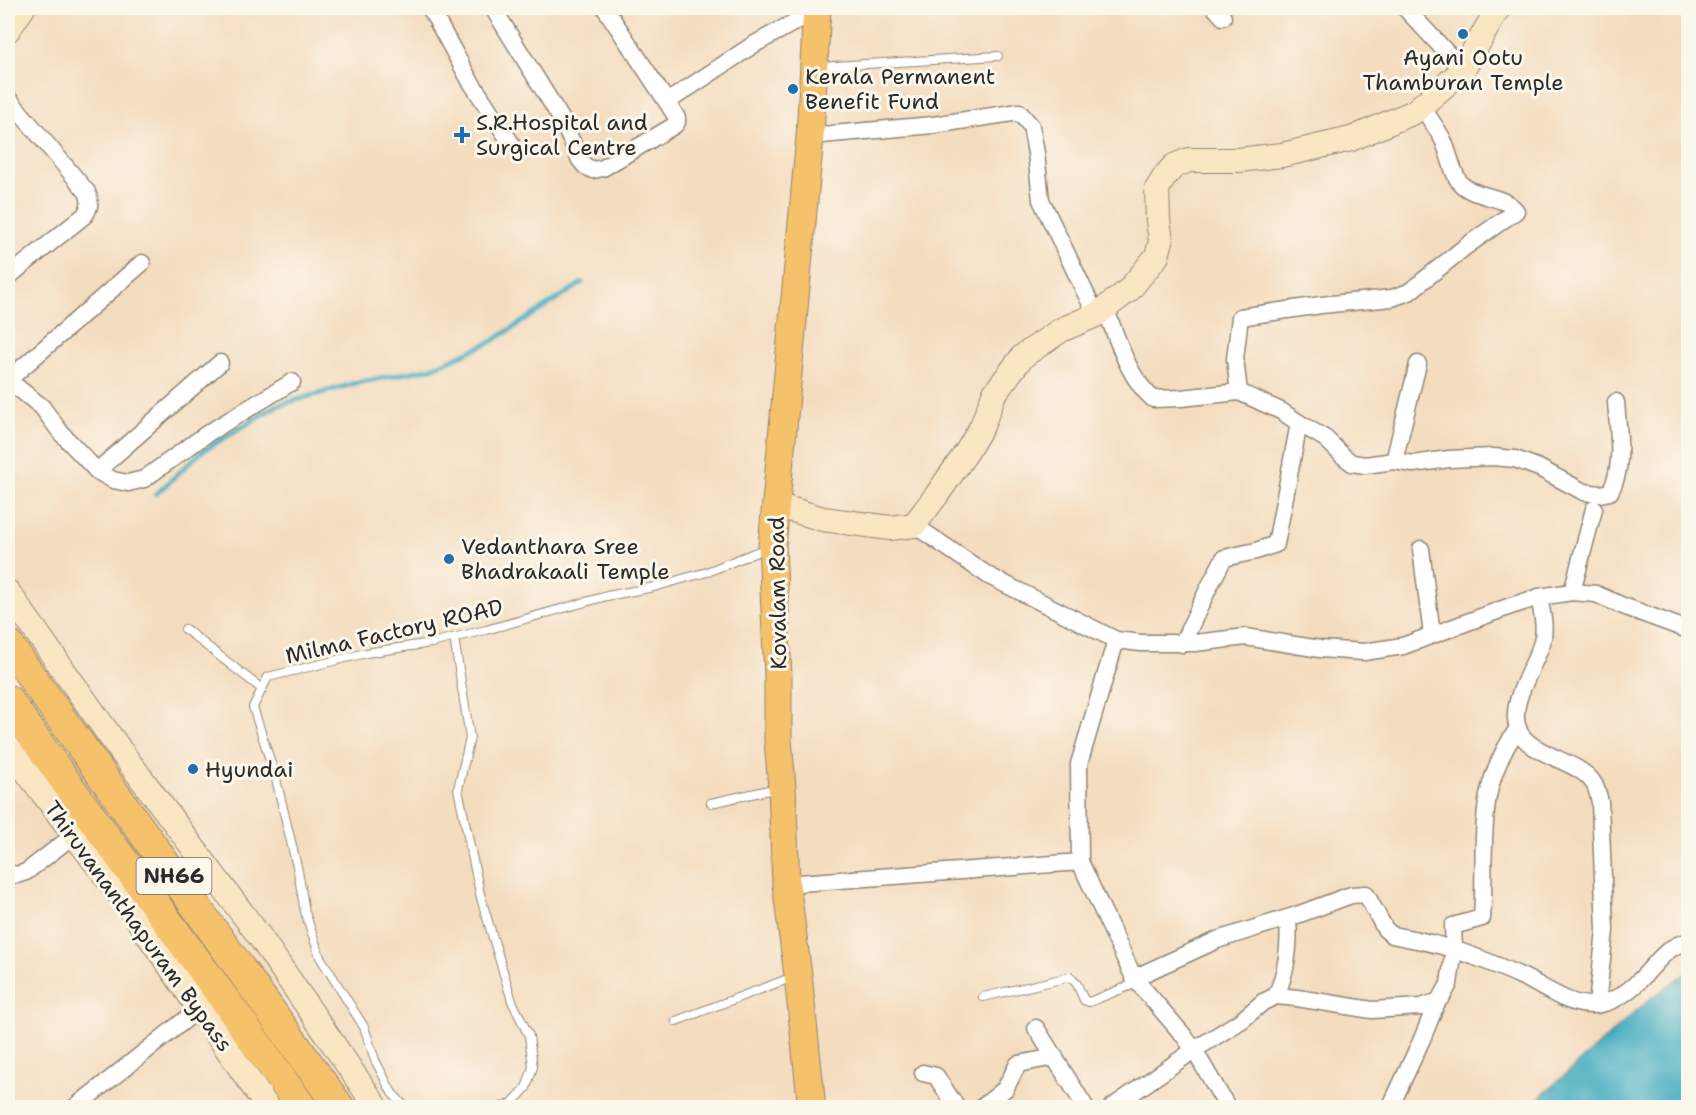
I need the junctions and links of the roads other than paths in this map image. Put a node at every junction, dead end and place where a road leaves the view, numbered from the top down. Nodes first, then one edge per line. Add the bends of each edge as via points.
1 (430, 8) edge
2 (494, 8) edge
3 (605, 8) edge
4 (1405, 8) edge
5 (1498, 8) edge
6 (817, 9) edge
7 (998, 56) dead end
8 (814, 67) junction
9 (1463, 70) junction
10 (8, 98) edge
11 (667, 102) junction
12 (1422, 106) junction
13 (810, 136) junction
14 (511, 143) dead end
15 (142, 263) dead end
16 (8, 277) edge
17 (1100, 312) junction
18 (220, 363) dead end
19 (1418, 364) dead end
20 (8, 380) edge
21 (292, 382) dead end
22 (1239, 392) junction
23 (1616, 402) dead end
24 (1299, 423) junction
25 (1394, 461) junction
26 (97, 471) junction
27 (776, 505) junction
28 (1594, 509) dead end
29 (914, 525) junction
30 (772, 546) junction
31 (1421, 549) dead end
32 (8, 592) edge
33 (1572, 592) junction
34 (1539, 597) junction
35 (185, 629) dead end
36 (1689, 630) edge
37 (1432, 634) junction
38 (454, 638) junction
39 (1116, 640) junction
40 (8, 644) edge
41 (1182, 644) junction
42 (262, 689) junction
43 (8, 700) edge
44 (1518, 728) junction
45 (8, 747) edge
46 (782, 787) junction
47 (711, 803) dead end
48 (74, 835) junction
49 (1080, 862) junction
50 (8, 873) edge
51 (786, 884) junction
52 (1288, 918) junction
53 (1689, 942) edge
54 (1454, 950) junction
55 (798, 975) junction
56 (1136, 980) junction
57 (1276, 996) junction
58 (983, 997) dead end
59 (1437, 1002) junction
60 (1597, 1005) junction
61 (200, 1008) junction
62 (676, 1022) dead end
63 (1036, 1028) dead end
64 (1194, 1050) junction
65 (1055, 1057) junction
66 (923, 1073) dead end
67 (74, 1107) edge
68 (268, 1107) edge
69 (302, 1107) edge
70 (340, 1107) edge
71 (377, 1107) edge
72 (406, 1107) edge
73 (498, 1107) edge
74 (812, 1107) edge
75 (957, 1107) edge
76 (981, 1107) edge
77 (1086, 1107) edge
78 (1111, 1107) edge
79 (1228, 1107) edge
80 (1390, 1107) edge

1 - 14 street via 469,79
2 - 11 street via 562,120 585,166 593,170 603,168 675,125 677,118
3 - 11 street
4 - 9 street
5 - 9 street
6 - 8 main road, Kovalam Road
6 - 11 street via 753,45
7 - 8 lane
8 - 13 main road, Kovalam Road
9 - 12 street
10 - 16 street via 90,200 86,215
12 - 17 street via 1351,139 1282,155 1189,160 1174,166 1157,189 1161,241 1157,256 1130,290
12 - 22 street via 1443,139 1461,185 1511,204 1516,212 1409,292 1392,298 1240,317 1235,359
13 - 17 street via 933,125 1019,112 1031,126 1041,200
13 - 27 main road, Kovalam Road
15 - 20 street
17 - 22 street via 1132,373 1153,399
17 - 29 street via 1060,330 1023,356 994,394 966,453
18 - 26 street
19 - 25 street
20 - 26 street via 42,407
21 - 26 street via 144,479 128,483
22 - 24 street
23 - 25 street via 1618,458 1616,483 1610,492 1584,492 1515,459 1449,459 1413,464
24 - 25 street via 1326,439 1352,464
24 - 41 street via 1276,543 1224,558
27 - 29 street via 823,519 890,528
27 - 30 main road, Kovalam Road
28 - 33 street
29 - 39 street via 989,576
30 - 38 lane, Milma Factory ROAD via 707,572
30 - 46 main road, Kovalam Road
31 - 37 street
32 - 71 street via 260,937
33 - 34 street
33 - 36 street via 1596,594
34 - 37 street
34 - 44 street via 1544,624 1542,642 1516,708
35 - 42 lane
37 - 41 street via 1403,646 1364,652 1246,637
38 - 42 lane, Milma Factory ROAD via 366,653 268,677
38 - 73 lane via 470,738 458,789 481,898 512,1001 529,1036 533,1067 526,1088 511,1104
39 - 41 street
39 - 49 street via 1079,764
40 - 70 highway, NH66
42 - 72 lane, Milma Factory ROAD via 253,707 276,779 320,957 364,1027 392,1093
43 - 69 highway, Thiruvananthapuram Bypass / NH66
44 - 54 street via 1503,750 1488,795 1482,918 1452,926
44 - 60 street via 1538,749 1580,771 1597,789 1605,930
45 - 48 street, Thiruvananthapuram Bypass
46 - 47 lane
46 - 51 main road, Kovalam Road
48 - 50 street via 26,872
48 - 61 street, Thiruvananthapuram Bypass
49 - 51 street
49 - 56 street
51 - 55 main road, Kovalam Road
52 - 54 street via 1351,895 1366,894 1392,935
52 - 56 street via 1217,940
52 - 57 street via 1290,941 1284,979
53 - 60 street via 1667,952 1638,983 1616,999
54 - 59 street via 1449,984
54 - 60 street via 1579,1004
55 - 62 lane
55 - 74 main road, Kovalam Road
56 - 58 lane via 1089,1002 1070,977
56 - 64 street
57 - 59 street via 1372,1010 1421,1007
57 - 64 street
59 - 80 street
61 - 67 street
61 - 68 street, Thiruvananthapuram Bypass
63 - 65 street
64 - 78 street
64 - 79 street
65 - 76 street via 1018,1064 1005,1089
65 - 77 street
66 - 75 street via 936,1076

